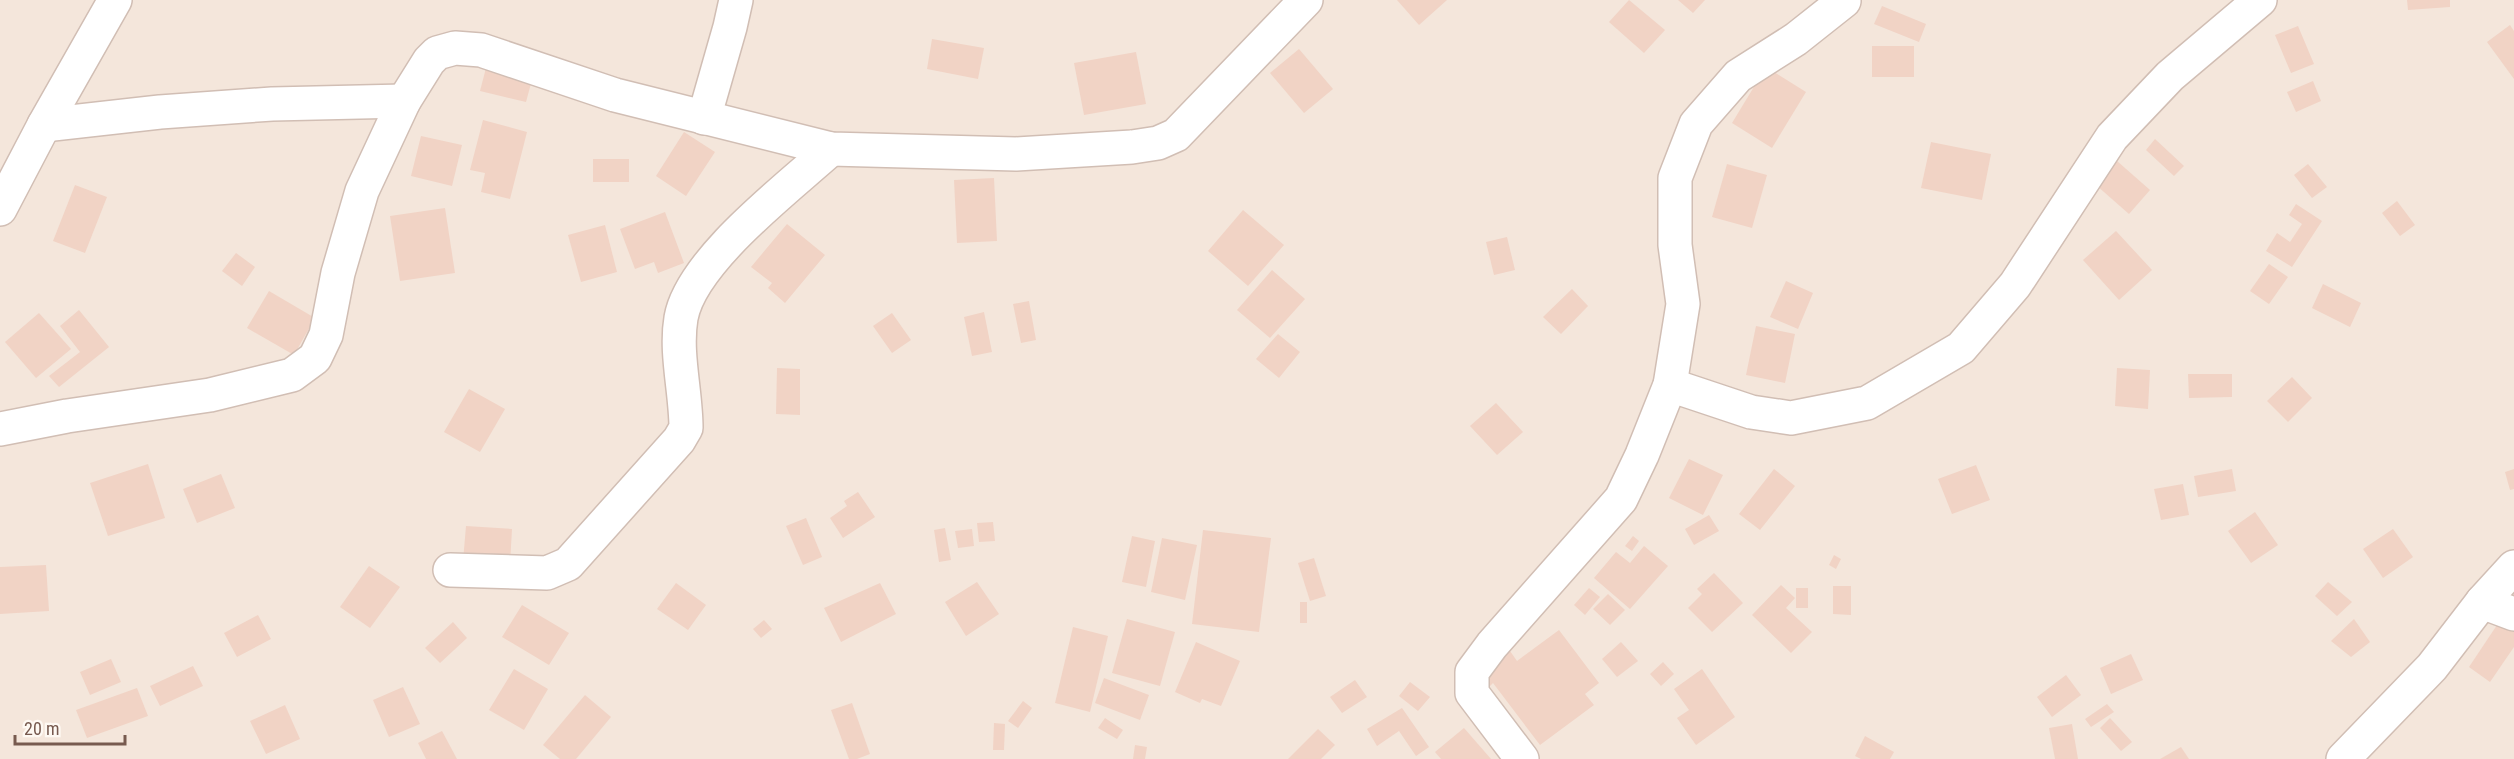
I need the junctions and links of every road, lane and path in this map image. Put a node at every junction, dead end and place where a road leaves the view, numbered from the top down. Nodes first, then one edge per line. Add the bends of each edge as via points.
1 (115, 0) edge
2 (736, 0) edge
3 (1306, 0) edge
4 (2260, 0) edge
5 (1844, 1) edge
6 (404, 101) junction
7 (704, 118) junction
8 (44, 126) junction
9 (831, 149) junction
10 (0, 209) edge
11 (1670, 385) junction
12 (0, 429) edge
13 (2514, 567) edge
14 (450, 570) dead end
15 (2482, 602) junction
16 (2514, 614) edge
17 (1522, 759) edge
18 (2343, 759) edge

1 - 8 street
2 - 7 street
3 - 9 street via 1176,135 1158,143 1016,154
4 - 11 street via 2170,76 2112,137 2015,285 1961,348 1867,403 1791,418 1751,412
5 - 11 street via 1796,39 1738,76 1696,124 1676,178 1675,245 1683,304
6 - 7 street via 429,61 438,53 455,48 481,50 615,95
6 - 8 street via 272,104
6 - 12 street via 362,191 338,273 326,335 315,358 292,375 210,395
7 - 9 street
8 - 10 street
9 - 14 street via 711,262 687,298 681,320 686,428 568,564 547,573
11 - 17 street via 1621,499 1472,672 1472,693
13 - 15 street
15 - 16 street
15 - 18 street via 2432,667

